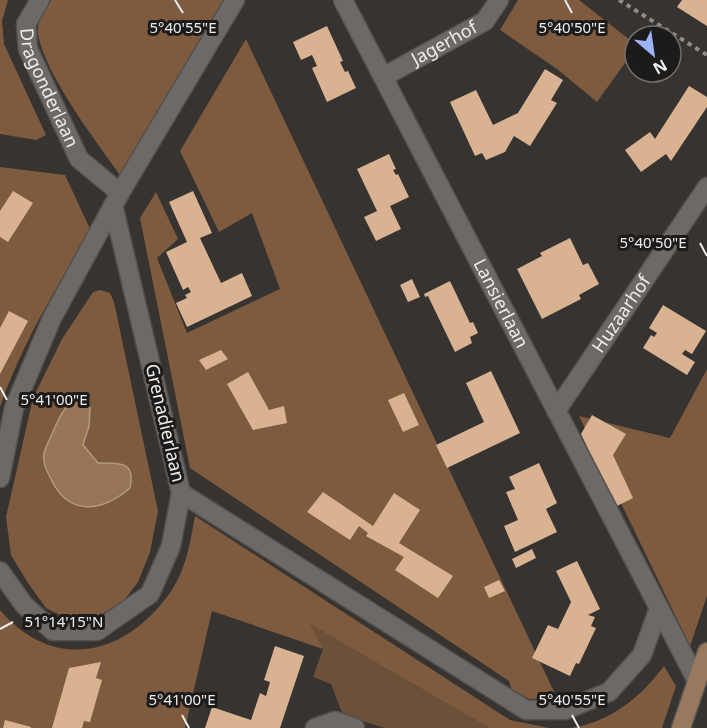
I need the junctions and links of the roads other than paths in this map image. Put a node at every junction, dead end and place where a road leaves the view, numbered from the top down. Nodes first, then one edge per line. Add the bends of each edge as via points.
1 (40, 0) edge
2 (235, 0) edge
3 (342, 0) edge
4 (499, 0) edge
5 (383, 76) junction
6 (707, 187) edge
7 (116, 199) junction
8 (556, 411) junction
9 (0, 478) edge
10 (182, 493) junction
11 (0, 571) edge
12 (659, 608) junction
13 (707, 652) edge
14 (697, 681) junction
15 (315, 728) edge
16 (355, 728) edge
17 (681, 728) edge

1 - 7 street, Dragonderlaan via 27,24 28,49 79,159
2 - 7 street
3 - 5 street, Lansierlaan
4 - 5 street, Jagerhof via 485,21
5 - 8 street, Lansierlaan
6 - 8 street, Huzaarhof
7 - 9 street via 52,318 14,408
7 - 10 street, Grenadierlaan
8 - 12 street, Lansierlaan
10 - 11 street, Grenadierlaan via 171,546 150,594 97,631 53,631 24,605
10 - 12 street via 526,710 565,710 609,692 642,655
12 - 14 street, Lansierlaan
13 - 14 street
14 - 17 street
15 - 16 street via 335,721

